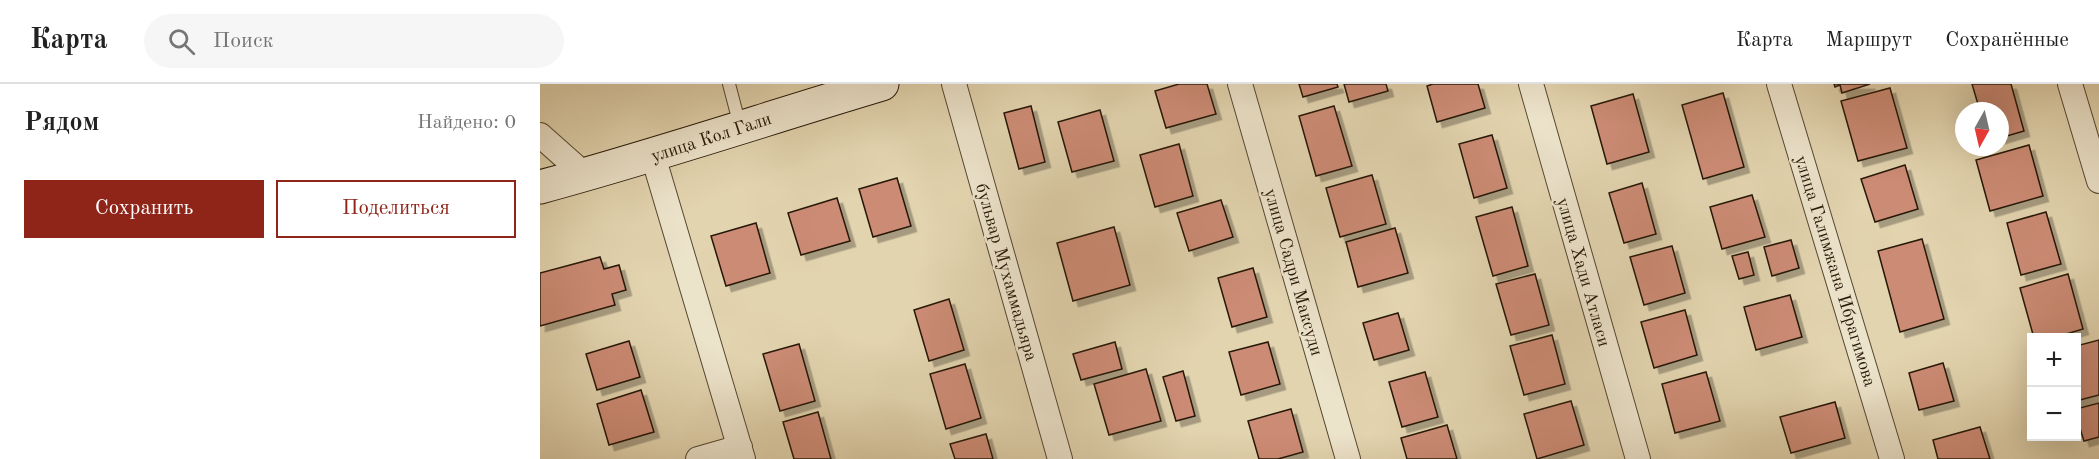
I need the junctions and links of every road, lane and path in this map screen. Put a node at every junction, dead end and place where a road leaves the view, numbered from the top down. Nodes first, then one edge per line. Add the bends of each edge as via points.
1 (729, 84) edge
2 (882, 84) edge
3 (954, 84) edge
4 (1240, 84) edge
5 (1531, 84) edge
6 (1779, 84) edge
7 (2070, 84) edge
8 (740, 127) junction
9 (540, 135) edge
10 (653, 156) junction
11 (585, 175) junction
12 (2099, 181) edge
13 (540, 187) edge
14 (742, 453) edge
15 (698, 459) edge
16 (1060, 459) edge
17 (1348, 459) edge
18 (1638, 459) edge
19 (1892, 459) edge

1 - 8 lane
2 - 8 street, улица Кол Гали
3 - 16 street, бульвар Мухаммадьяра
4 - 17 street, улица Садри Максуди
5 - 18 street, улица Хади Атласи
6 - 19 street, улица Галимжана Ибрагимова
7 - 12 street
8 - 10 street, улица Кол Гали
9 - 11 street
10 - 11 street, улица Кол Гали
10 - 14 street
11 - 13 street, улица Кол Гали
14 - 15 street

